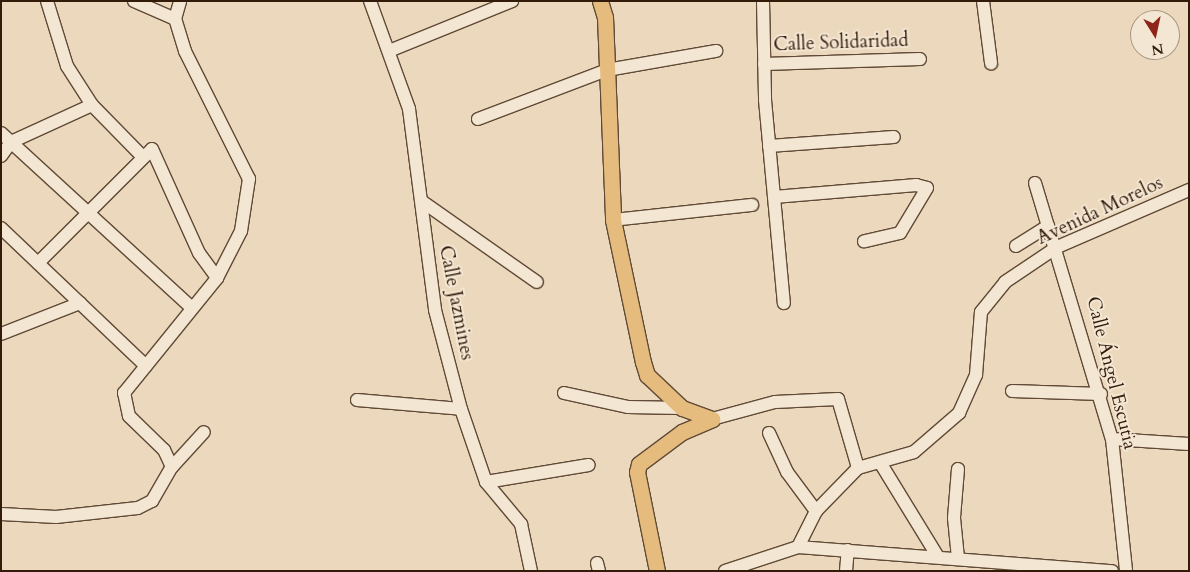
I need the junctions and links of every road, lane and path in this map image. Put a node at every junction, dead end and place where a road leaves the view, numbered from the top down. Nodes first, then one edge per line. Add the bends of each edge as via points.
1 (47, 1) edge
2 (134, 1) edge
3 (180, 1) edge
4 (370, 1) edge
5 (512, 1) edge
6 (600, 1) edge
7 (763, 1) edge
8 (982, 1) edge
9 (175, 19) junction
10 (389, 51) junction
11 (716, 51) dead end
12 (920, 59) dead end
13 (991, 63) dead end
14 (764, 64) junction
15 (607, 70) junction
16 (92, 105) junction
17 (478, 119) dead end
18 (1, 133) edge
19 (894, 137) dead end
20 (11, 142) junction
21 (769, 146) junction
22 (146, 152) junction
23 (1, 156) edge
24 (1035, 184) dead end
25 (1189, 190) edge
26 (774, 197) junction
27 (423, 202) junction
28 (752, 205) dead end
29 (86, 211) junction
30 (613, 220) junction
31 (1048, 226) junction
32 (1, 228) edge
33 (864, 241) dead end
34 (1016, 246) dead end
35 (1058, 247) junction
36 (38, 263) junction
37 (217, 278) junction
38 (537, 282) dead end
39 (80, 303) junction
40 (784, 303) dead end
41 (192, 308) junction
42 (1, 334) edge
43 (146, 366) junction
44 (1012, 391) dead end
45 (564, 393) dead end
46 (1101, 394) junction
47 (357, 400) dead end
48 (682, 408) junction
49 (461, 409) junction
50 (712, 419) junction
51 (204, 432) dead end
52 (769, 433) dead end
53 (1112, 439) junction
54 (1189, 444) edge
55 (881, 464) junction
56 (589, 465) dead end
57 (172, 468) junction
58 (858, 468) junction
59 (958, 469) dead end
60 (486, 482) junction
61 (816, 511) junction
62 (1, 514) edge
63 (798, 547) junction
64 (848, 550) junction
65 (938, 557) junction
66 (958, 558) junction
67 (985, 565) edge
68 (531, 571) edge
69 (657, 571) edge
70 (725, 571) edge
71 (846, 571) edge
72 (1112, 571) edge
73 (1126, 571) edge

1 - 16 street via 67,66
2 - 9 street
3 - 9 street
4 - 10 street, Calle Jazmines
5 - 10 street
6 - 15 main road via 605,17
7 - 14 street
8 - 13 street
9 - 37 street via 202,90 243,160 249,179 241,231
10 - 27 street, Calle Jazmines via 409,109
11 - 15 street
12 - 14 street, Calle Solidaridad
14 - 21 street
15 - 17 street
15 - 30 main road
16 - 20 street
16 - 22 street
18 - 20 street
19 - 21 street
20 - 23 street
20 - 29 street
21 - 26 street
22 - 29 street
22 - 37 street via 199,253
24 - 31 street, Calle Ángel Escutia
25 - 35 street, Avenida Morelos
26 - 33 street via 916,185 927,188 900,233
26 - 40 street
27 - 38 street
27 - 49 street, Calle Jazmines via 434,310
28 - 30 street
29 - 36 street
29 - 41 street
30 - 48 main road via 647,375
31 - 34 street
31 - 35 street, Calle Ángel Escutia
32 - 36 street
35 - 46 street, Calle Ángel Escutia
35 - 55 street, Avenida Morelos via 1006,282 981,312 976,375 959,413 914,452
36 - 39 street
37 - 41 street
39 - 42 street
39 - 43 street
41 - 43 street
43 - 57 street via 128,384 125,408 164,450
44 - 46 street
45 - 48 street via 628,407
46 - 53 street, Calle Ángel Escutia
47 - 49 street
48 - 50 main road
49 - 60 street, Calle Jazmines
50 - 58 street via 774,402 838,399
50 - 69 main road via 682,432 639,464 637,472
51 - 57 street
52 - 61 street via 787,472
53 - 54 street
53 - 73 street, Calle Ángel Escutia
55 - 58 street, Avenida Morelos
55 - 65 street
56 - 60 street
57 - 62 street via 152,501 125,511 56,517
58 - 61 street
59 - 66 street via 954,518
60 - 68 street, Calle Jazmines via 521,524
61 - 63 street
63 - 64 street
63 - 70 street
64 - 65 street
64 - 71 street
65 - 66 street
66 - 67 street
67 - 72 street

